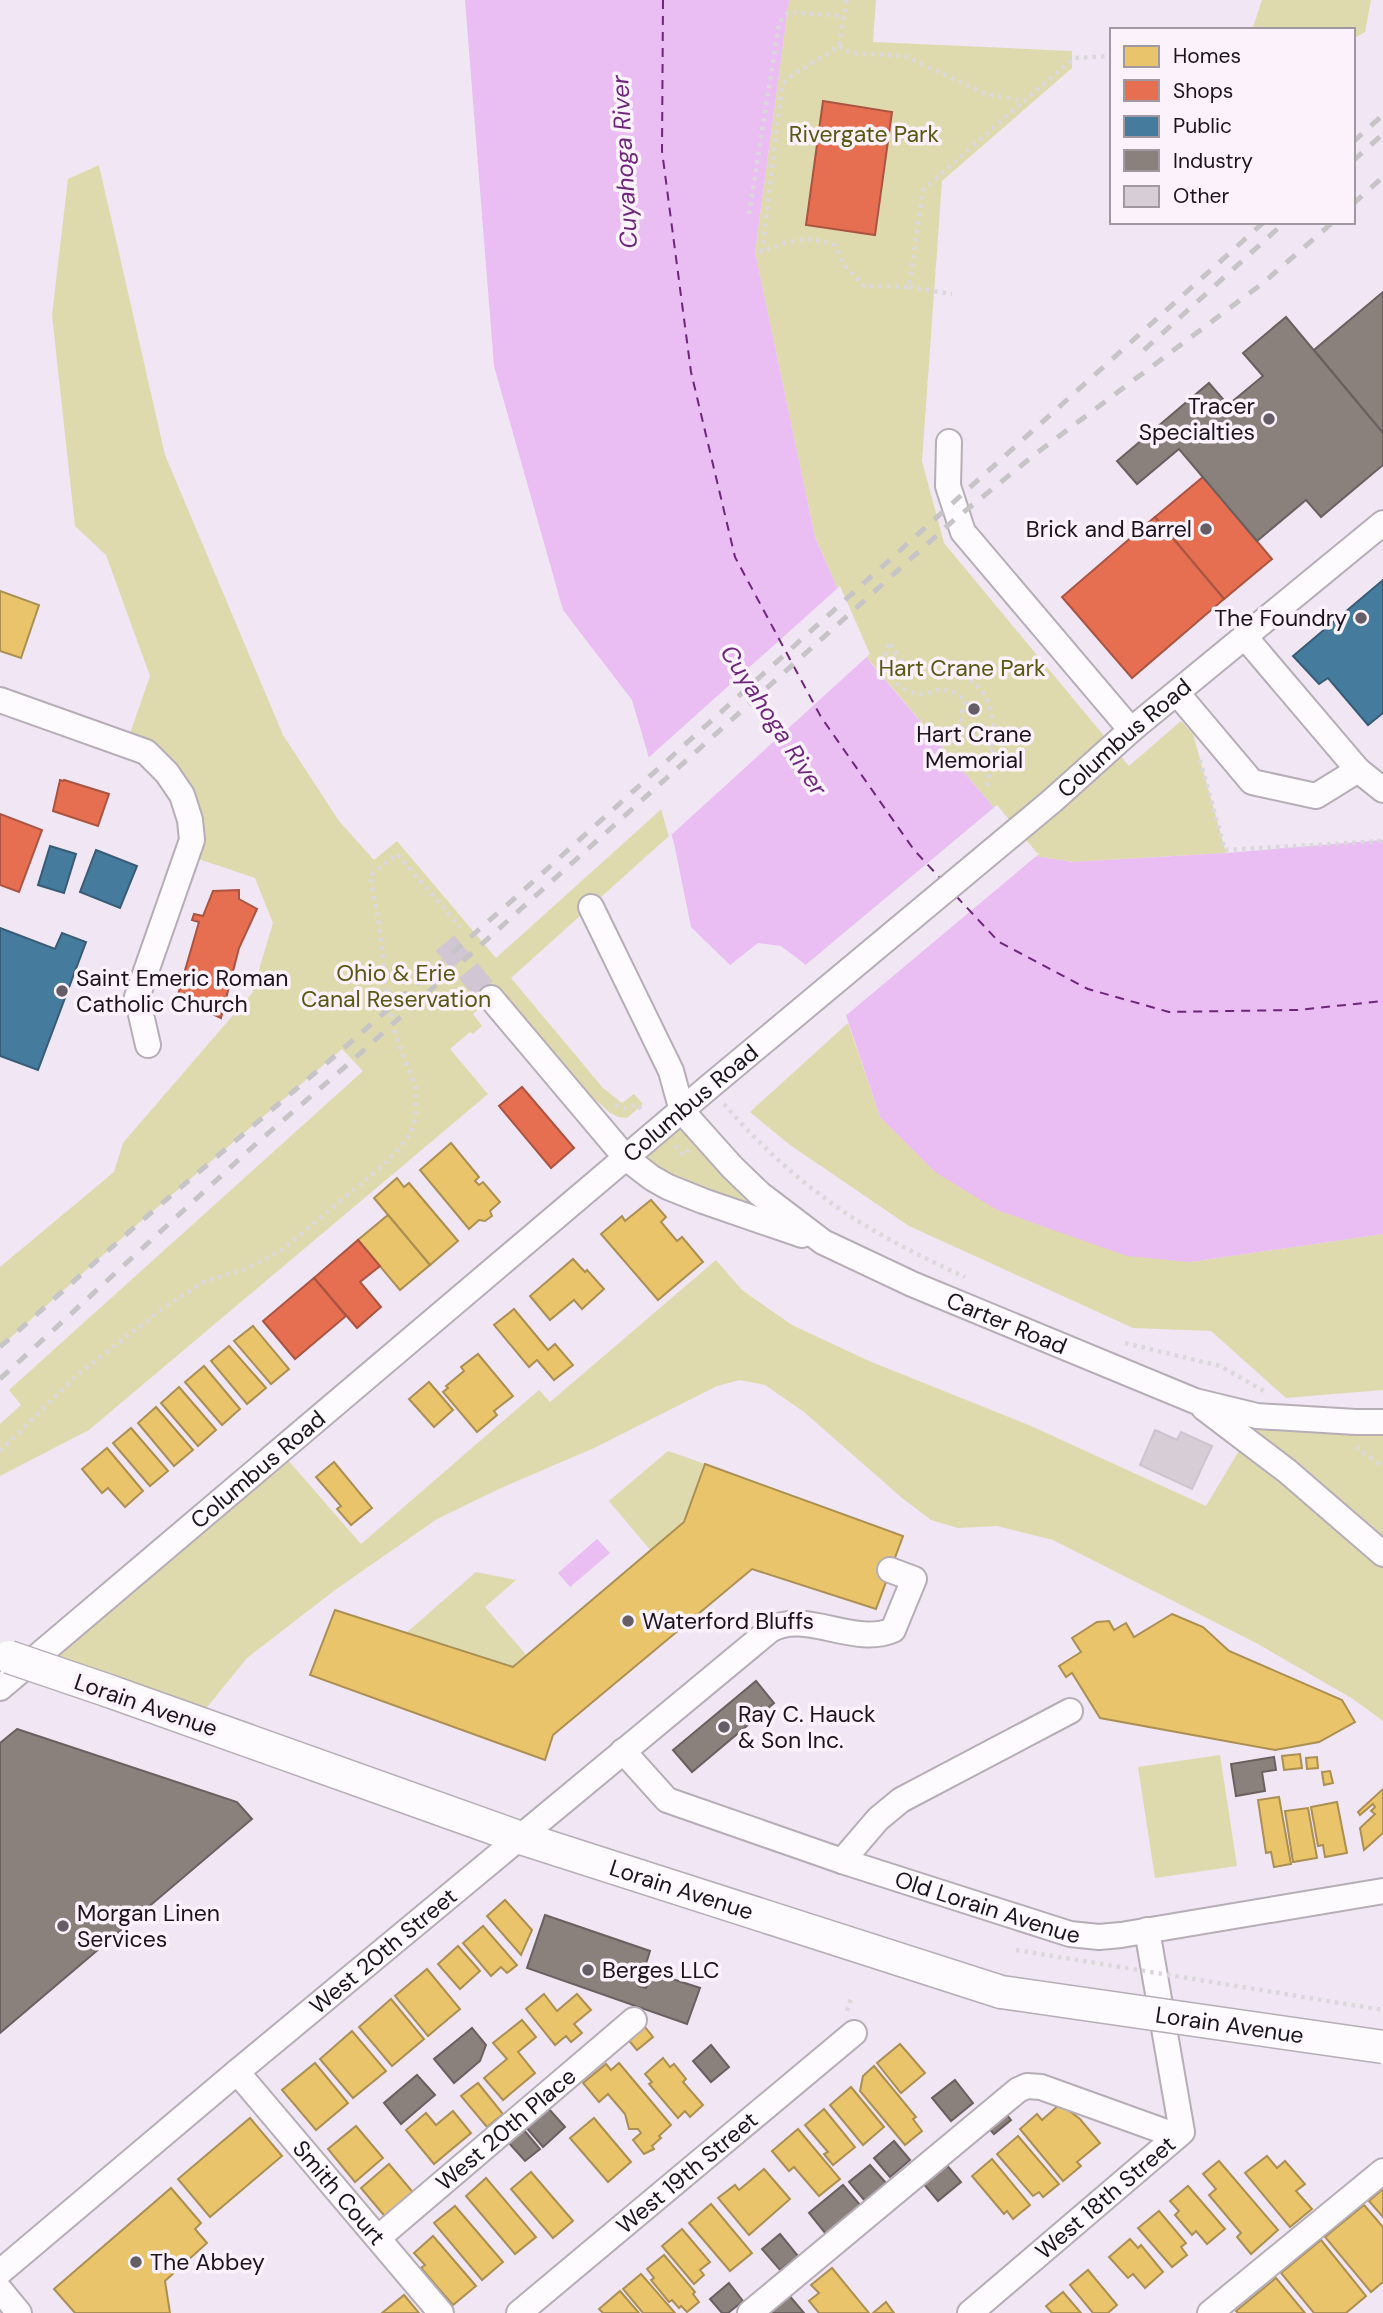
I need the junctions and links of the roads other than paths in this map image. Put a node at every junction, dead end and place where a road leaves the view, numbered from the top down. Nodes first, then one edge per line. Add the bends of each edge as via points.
1 (949, 442) dead end
2 (1383, 523) edge
3 (1245, 637) junction
4 (1177, 693) junction
5 (0, 700) edge
6 (1131, 730) junction
7 (1358, 770) junction
8 (1383, 790) edge
9 (591, 907) dead end
10 (491, 998) tunnel mouth
11 (148, 1045) dead end
12 (682, 1111) junction
13 (626, 1158) junction
14 (823, 1242) junction
15 (1195, 1401) junction
16 (1383, 1422) edge
17 (1383, 1554) edge
18 (890, 1570) dead end
19 (0, 1654) edge
20 (0, 1688) edge
21 (1070, 1712) dead end
22 (623, 1751) junction
23 (522, 1838) junction
24 (842, 1861) junction
25 (1383, 1891) edge
26 (1147, 1930) junction
27 (634, 2020) dead end
28 (850, 2024) road end
29 (1383, 2047) edge
30 (237, 2072) junction
31 (1177, 2136) junction
32 (1383, 2171) edge
33 (378, 2238) junction
34 (0, 2272) edge
35 (0, 2290) edge
36 (19, 2313) edge
37 (441, 2313) edge
38 (519, 2313) edge
39 (750, 2313) edge
40 (970, 2313) edge
41 (1210, 2313) edge

1 - 6 street via 948,486 963,532
2 - 3 street, Columbus Road
3 - 4 street, Columbus Road
3 - 7 street
4 - 6 street, Columbus Road
4 - 7 street via 1252,782 1316,796
5 - 11 street via 146,752 182,795 192,841 137,997
6 - 12 street, Columbus Road
7 - 8 street
9 - 12 street via 671,1071
10 - 13 street
12 - 13 street, Columbus Road
12 - 14 street, Carter Road via 760,1194
13 - 14 street via 668,1187
13 - 20 street, Columbus Road
14 - 15 street, Carter Road via 912,1284
15 - 16 street, Carter Road via 1256,1416
15 - 17 street via 1287,1471
18 - 22 street, West 20th Street via 914,1579 893,1630 868,1636 779,1624
19 - 23 main road, Lorain Avenue, bridge
21 - 24 street via 901,1800
22 - 23 street, West 20th Street
22 - 24 street, Old Lorain Avenue via 667,1800
23 - 29 main road, Lorain Avenue, bridge via 1001,1992
23 - 30 street, West 20th Street
24 - 26 street, Old Lorain Avenue via 1070,1934 1099,1937
25 - 26 street, Old Lorain Avenue
26 - 31 street, West 18th Street via 1182,2132
27 - 33 street, West 20th Place
28 - 38 street, West 19th Street
30 - 33 street, Smith Court
30 - 34 street, West 20th Street
31 - 39 street via 1027,2086
31 - 40 street, West 18th Street
32 - 41 street
33 - 37 street, Smith Court
35 - 36 street

